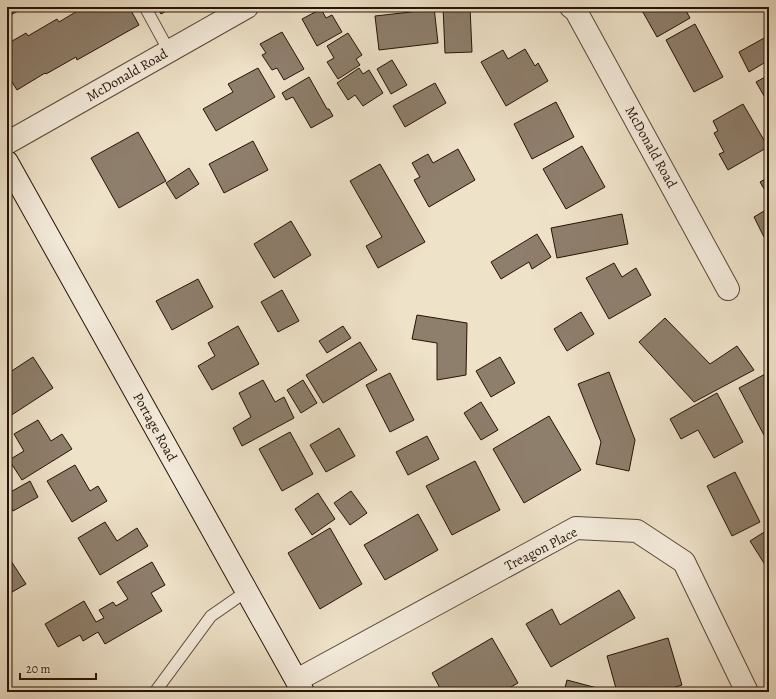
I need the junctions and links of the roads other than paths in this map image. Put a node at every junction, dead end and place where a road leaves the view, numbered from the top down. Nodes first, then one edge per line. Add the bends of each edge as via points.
1 (145, 7) edge
2 (247, 7) edge
3 (571, 7) edge
4 (169, 51) junction
5 (7, 144) edge
6 (7, 162) edge
7 (728, 289) dead end
8 (247, 591) junction
9 (300, 686) edge
10 (155, 692) edge
11 (747, 692) edge

1 - 4 lane
2 - 4 street, McDonald Road
3 - 7 street, McDonald Road via 576,11
4 - 5 street, McDonald Road
6 - 8 street, Portage Road
8 - 9 street, Portage Road
8 - 10 lane via 211,616
9 - 11 street, Treagon Place via 576,528 637,531 684,562

